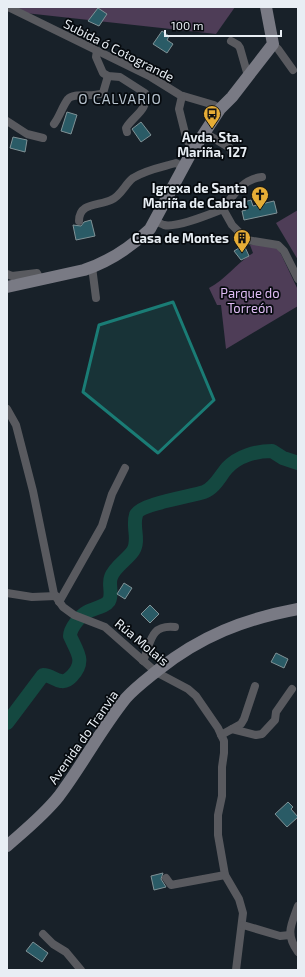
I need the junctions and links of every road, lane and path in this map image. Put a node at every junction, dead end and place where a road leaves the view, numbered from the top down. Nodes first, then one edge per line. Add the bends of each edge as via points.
1 (8, 7) edge
2 (265, 8) edge
3 (231, 41) dead end
4 (273, 44) junction
5 (97, 51) junction
6 (293, 70) dead end
7 (108, 76) junction
8 (248, 76) junction
9 (182, 96) junction
10 (220, 109) junction
11 (7, 121) edge
12 (54, 124) dead end
13 (127, 132) dead end
14 (205, 133) junction
15 (43, 138) dead end
16 (194, 148) junction
17 (231, 152) dead end
18 (184, 167) junction
19 (262, 177) dead end
20 (223, 209) junction
21 (79, 221) dead end
22 (156, 221) junction
23 (92, 267) junction
24 (7, 274) edge
25 (40, 279) junction
26 (298, 279) edge
27 (7, 287) edge
28 (96, 298) dead end
29 (7, 409) edge
30 (125, 468) dead end
31 (7, 593) edge
32 (58, 599) junction
33 (298, 609) edge
34 (175, 627) dead end
35 (143, 661) junction
36 (156, 672) junction
37 (255, 686) dead end
38 (292, 689) dead end
39 (232, 729) junction
40 (221, 735) junction
41 (7, 846) edge
42 (225, 875) junction
43 (166, 878) dead end
44 (298, 906) edge
45 (243, 925) junction
46 (43, 934) dead end
47 (290, 936) junction
48 (298, 952) edge
49 (81, 970) edge
50 (236, 970) edge

1 - 5 street, Subida ó Cotogrande
2 - 4 main road
3 - 8 street via 240,48
4 - 6 street
4 - 8 main road
5 - 7 street via 98,65
5 - 9 street, Subida ó Cotogrande via 151,77
7 - 12 street via 103,93 97,96 74,95 68,98
7 - 13 street via 120,77 145,93 146,105 128,123
8 - 10 main road
9 - 10 street, Subida ó Cotogrande
9 - 16 street via 179,109 187,141
10 - 14 main road
11 - 15 street via 27,134
14 - 16 main road
14 - 17 street via 230,148
16 - 18 main road
18 - 21 street via 176,163 140,174 131,179 112,200 85,208 79,216
18 - 22 main road
19 - 20 street via 250,178
20 - 22 street via 172,225
20 - 26 street via 232,225 247,240 278,245 284,251
22 - 23 main road via 140,238
23 - 25 main road
23 - 28 street
24 - 25 street via 12,276 38,273
25 - 27 main road
29 - 32 street via 16,425
30 - 32 street via 112,494 102,526
31 - 32 street
32 - 35 street, Rúa Molais via 63,607 74,615 105,627
33 - 36 main road, Avenida do Tranvia via 250,620 218,632
34 - 35 street via 165,626 153,634
35 - 36 street, Rúa Molais
36 - 40 street, Rúa Molais via 196,696
36 - 41 main road, Avenida do Tranvia via 127,697 59,796
37 - 39 street via 244,719
38 - 39 street via 276,712 275,720 262,734
39 - 40 street
40 - 42 street, Rúa Molais via 224,753 218,836
42 - 43 street via 171,885
42 - 45 street, Rúa Molais via 239,899
44 - 47 street
45 - 47 street via 280,936
45 - 50 street, Rúa Molais
46 - 49 street via 66,952
47 - 48 street

